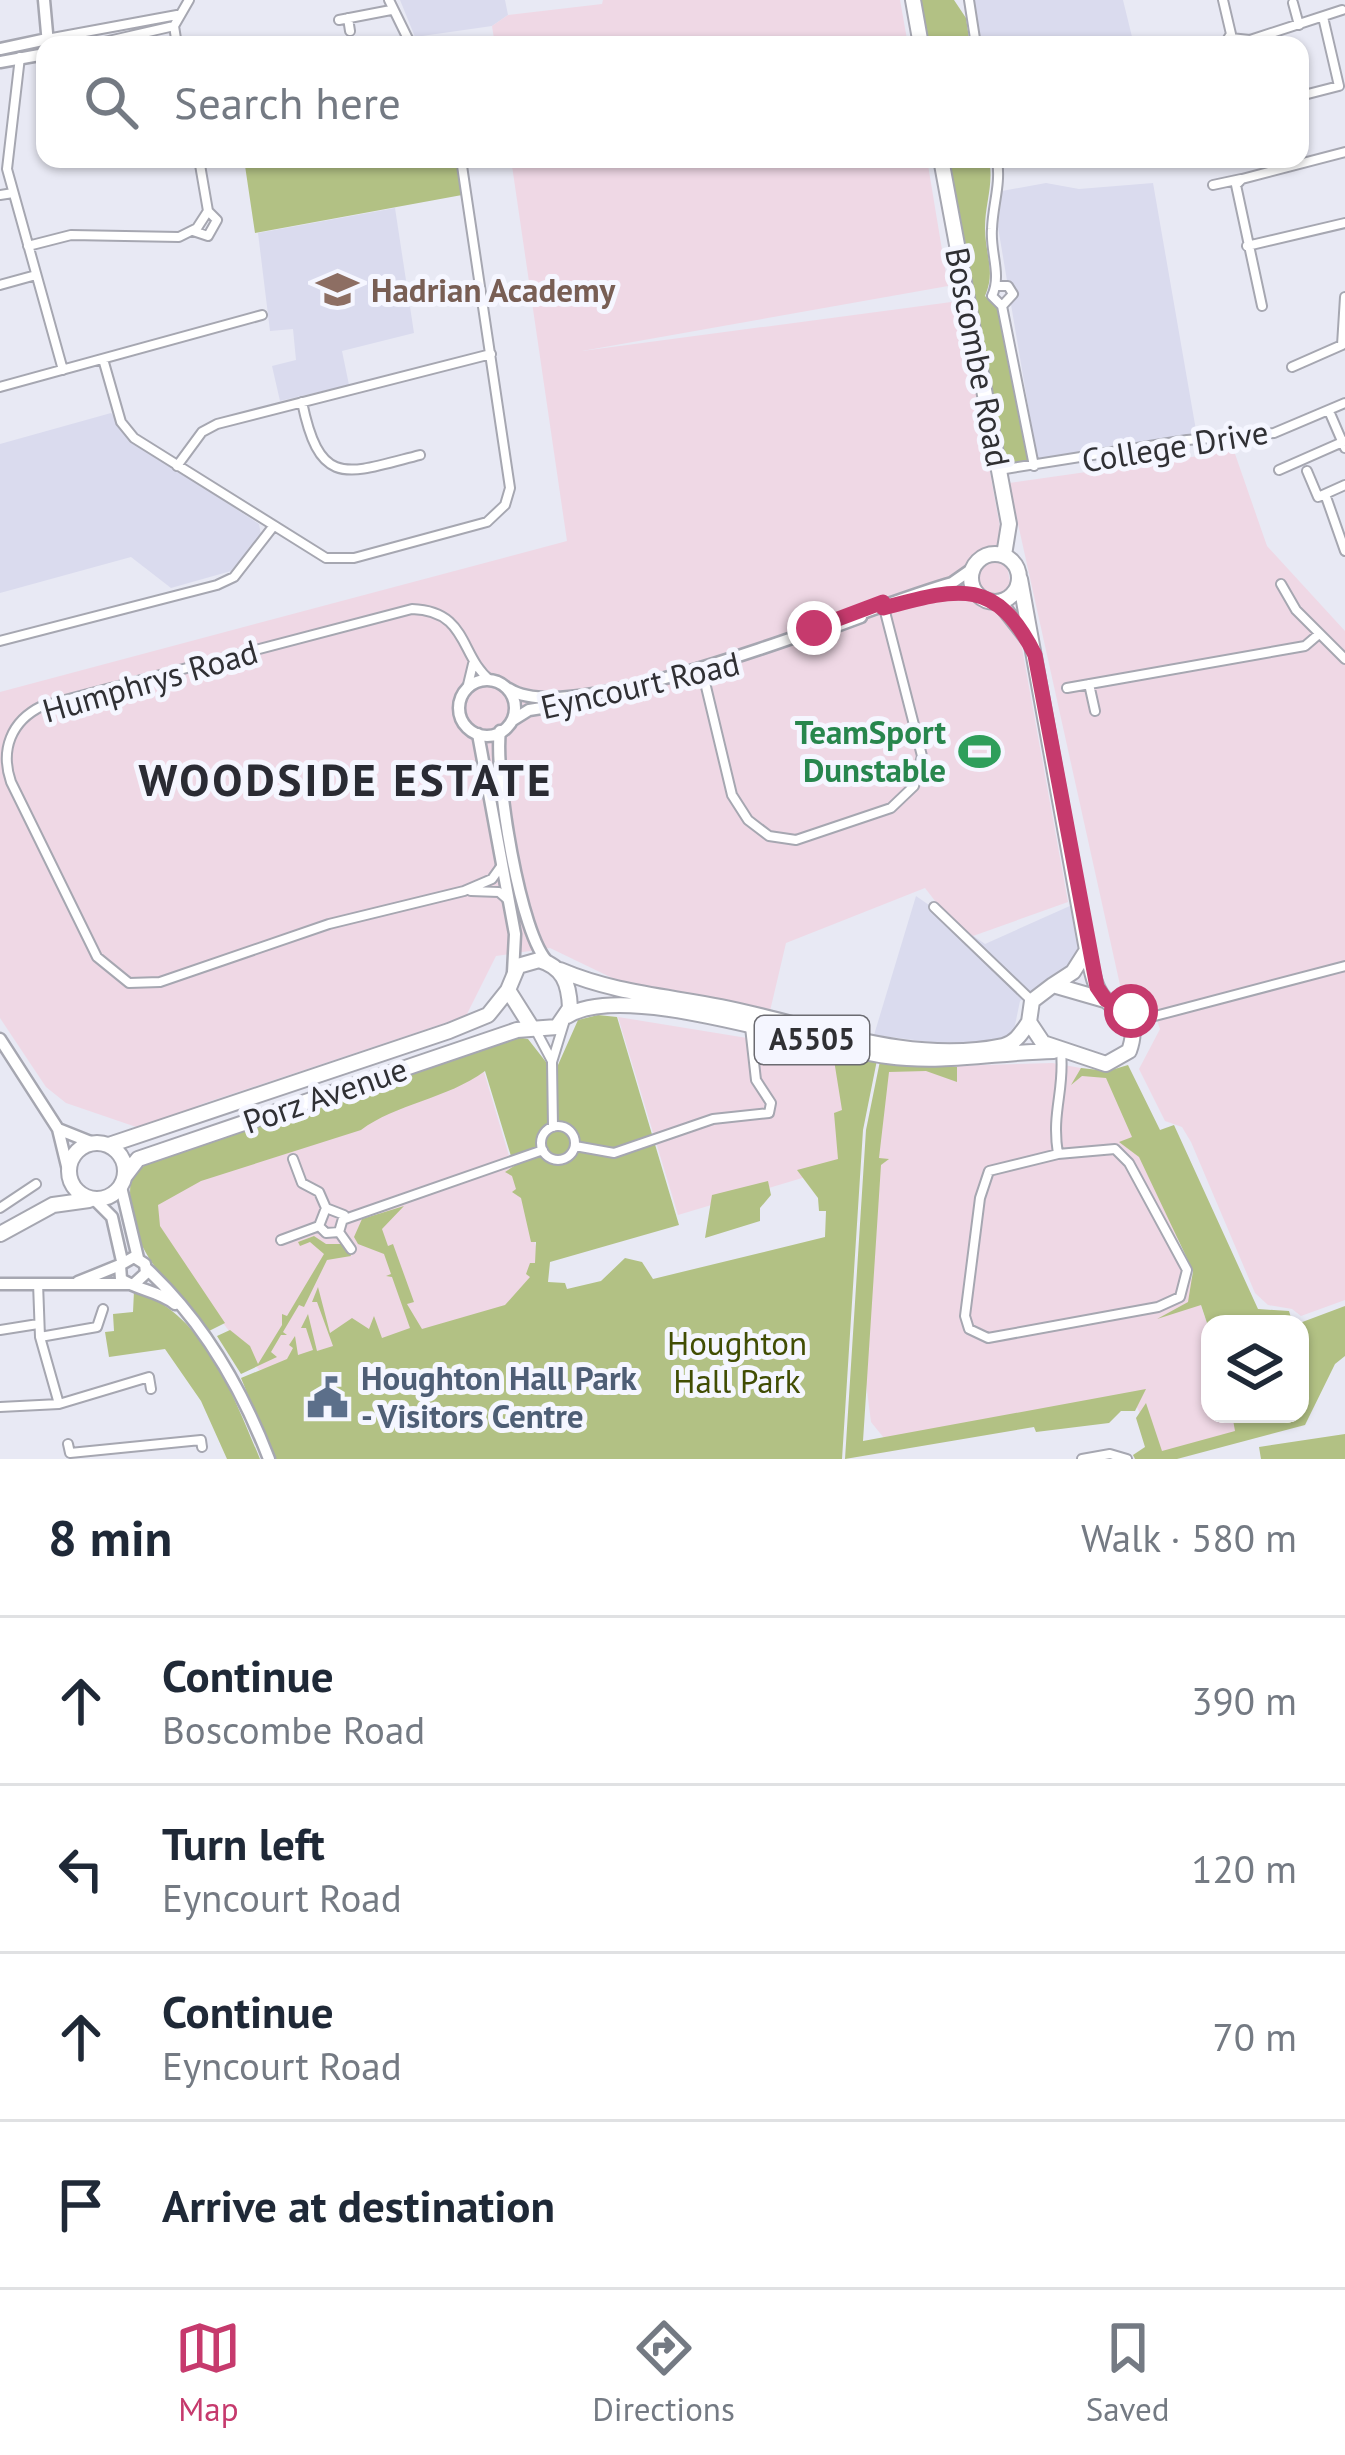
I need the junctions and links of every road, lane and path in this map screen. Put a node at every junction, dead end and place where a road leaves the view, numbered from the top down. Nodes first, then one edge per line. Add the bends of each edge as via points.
1 (44, 0) edge
2 (189, 0) edge
3 (913, 0) edge
4 (969, 0) edge
5 (1223, 0) edge
6 (1293, 3) dead end
7 (390, 5) edge
8 (1342, 10) edge
9 (177, 15) junction
10 (1323, 17) junction
11 (1299, 25) junction
12 (174, 26) junction
13 (350, 31) dead end
14 (47, 36) edge
15 (77, 36) edge
16 (131, 36) edge
17 (176, 36) edge
18 (406, 36) edge
19 (919, 36) edge
20 (975, 36) edge
21 (1226, 36) edge
22 (1263, 36) edge
23 (36, 43) edge
24 (22, 44) junction
25 (0, 49) edge
26 (36, 55) edge
27 (20, 58) junction
28 (0, 62) edge
29 (1309, 94) edge
30 (1345, 152) edge
31 (1309, 159) edge
32 (201, 168) edge
33 (462, 168) edge
34 (943, 168) edge
35 (998, 168) edge
36 (1276, 168) edge
37 (1242, 178) junction
38 (1213, 184) dead end
39 (13, 193) junction
40 (0, 195) edge
41 (1345, 223) edge
42 (28, 246) junction
43 (1247, 246) junction
44 (36, 275) junction
45 (0, 285) edge
46 (999, 286) junction
47 (1345, 297) edge
48 (1001, 306) junction
49 (1262, 306) dead end
50 (262, 315) dead end
51 (491, 354) junction
52 (103, 359) junction
53 (1292, 367) dead end
54 (63, 370) junction
55 (0, 387) edge
56 (302, 402) junction
57 (1345, 403) edge
58 (1329, 410) junction
59 (1344, 444) edge
60 (420, 455) dead end
61 (177, 466) junction
62 (1034, 466) junction
63 (999, 470) junction
64 (1279, 470) dead end
65 (1306, 470) dead end
66 (1345, 485) edge
67 (1325, 494) junction
68 (272, 528) junction
69 (1345, 551) edge
70 (1004, 555) junction
71 (972, 569) junction
72 (1020, 579) junction
73 (1281, 584) dead end
74 (975, 592) junction
75 (999, 602) junction
76 (883, 605) junction
77 (1319, 634) junction
78 (0, 640) edge
79 (1035, 655) junction
80 (474, 657) junction
81 (1345, 659) edge
82 (703, 673) junction
83 (491, 681) junction
84 (1089, 684) junction
85 (1067, 688) dead end
86 (467, 689) junction
87 (509, 689) junction
88 (1095, 711) dead end
89 (512, 720) junction
90 (500, 731) junction
91 (478, 734) junction
92 (502, 863) junction
93 (464, 891) junction
94 (510, 902) junction
95 (934, 908) dead end
96 (1087, 950) junction
97 (1345, 966) edge
98 (555, 967) junction
99 (513, 973) junction
100 (1053, 986) junction
101 (508, 990) junction
102 (1032, 1001) junction
103 (1112, 1004) junction
104 (1155, 1016) junction
105 (566, 1019) junction
106 (1029, 1022) junction
107 (750, 1025) junction
108 (534, 1029) junction
109 (770, 1030) junction
110 (1134, 1037) junction
111 (0, 1039) edge
112 (1060, 1052) junction
113 (757, 1058) junction
114 (1080, 1059) junction
115 (552, 1062) junction
116 (1064, 1073) junction
117 (553, 1127) junction
118 (58, 1129) junction
119 (101, 1144) junction
120 (575, 1146) junction
121 (542, 1150) junction
122 (1058, 1154) junction
123 (292, 1159) dead end
124 (68, 1172) junction
125 (123, 1181) junction
126 (36, 1184) dead end
127 (94, 1199) junction
128 (0, 1208) edge
129 (326, 1208) junction
130 (346, 1219) junction
131 (0, 1224) edge
132 (319, 1226) junction
133 (339, 1232) junction
134 (0, 1234) edge
135 (281, 1240) dead end
136 (351, 1249) dead end
137 (137, 1258) junction
138 (121, 1263) junction
139 (146, 1268) junction
140 (38, 1283) junction
141 (0, 1284) edge
142 (69, 1284) junction
143 (131, 1284) junction
144 (103, 1309) dead end
145 (191, 1317) junction
146 (38, 1324) junction
147 (0, 1330) edge
148 (40, 1336) junction
149 (151, 1389) dead end
150 (59, 1404) junction
151 (0, 1407) edge
152 (68, 1444) dead end
153 (202, 1447) dead end
154 (129, 1454) edge
155 (269, 1459) edge
156 (1082, 1459) edge
157 (1126, 1459) edge

1 - 14 street
2 - 9 street
3 - 19 main road
4 - 20 street
5 - 21 street
6 - 11 street
7 - 13 street via 344,19
7 - 18 street
8 - 10 street
9 - 12 street
9 - 15 street
10 - 11 street
10 - 29 street via 1339,86
11 - 22 street
12 - 16 street
12 - 17 street
23 - 24 street
24 - 25 street
24 - 27 street
26 - 27 street
27 - 28 street
27 - 39 street via 6,156
30 - 31 street
32 - 42 street via 208,211 193,231 71,235
33 - 51 street
34 - 63 main road, Boscombe Road
35 - 46 street via 992,229
36 - 37 street
37 - 38 street
37 - 43 street via 1234,195
39 - 40 street
39 - 42 street
41 - 43 street
42 - 44 street
43 - 49 street
44 - 45 street
44 - 54 street
46 - 48 street via 992,296
46 - 48 street via 1013,294
47 - 53 street via 1342,345
48 - 62 street
50 - 52 street
51 - 56 street
51 - 68 street via 511,488 496,515 341,559 310,552
52 - 54 street
52 - 61 street via 122,422
54 - 55 street
56 - 60 street via 311,446 338,471
56 - 61 street via 202,432
57 - 58 street, College Drive
58 - 59 street
58 - 62 street, College Drive via 1274,433
59 - 64 street
61 - 68 street
62 - 63 street, College Drive
63 - 70 main road, Boscombe Road via 1009,524
65 - 67 street via 1318,497
66 - 67 street
67 - 69 street
68 - 78 street via 234,578 218,585
70 - 71 main road via 982,557
70 - 72 main road
71 - 74 main road
71 - 76 street, Eyncourt Road
72 - 75 main road
72 - 79 main road
73 - 77 street
74 - 75 main road
74 - 76 street, Eyncourt Road
75 - 79 main road
76 - 82 street, Eyncourt Road
76 - 82 street via 922,756 908,796 891,808 796,840 770,836 732,795
77 - 81 street
77 - 84 street via 1305,646
79 - 96 main road
80 - 83 street, Humphrys Road
80 - 86 street
80 - 93 street, Humphrys Road via 457,627 412,609 42,706 18,722 6,750 11,782 97,957 129,983 160,982 328,924
82 - 87 street, Eyncourt Road via 546,699
82 - 89 street, Eyncourt Road
83 - 86 street
83 - 87 street
84 - 85 street
84 - 88 street
86 - 91 street via 459,717
87 - 89 street
89 - 90 street
90 - 91 street
90 - 98 street via 498,764 530,939
91 - 92 street
92 - 93 street, Humphrys Road via 492,879
92 - 94 street
93 - 94 street, Humphrys Road via 499,892
94 - 99 street
95 - 102 street
96 - 100 main road
96 - 103 main road
97 - 104 street
98 - 99 main road via 531,960
98 - 105 main road via 569,995
98 - 106 main road, A5505 via 632,996 912,1048 1002,1046
99 - 101 main road
100 - 102 main road
100 - 103 main road
101 - 108 main road
101 - 119 main road, Porz Avenue via 488,1015 448,1031
102 - 106 main road
103 - 104 street
103 - 110 main road via 1130,1017
104 - 110 street
105 - 107 main road, A5505 via 587,1008 649,1009
105 - 108 main road, A5505
105 - 115 street
106 - 112 main road, A5505
107 - 109 main road, A5505
107 - 113 street
108 - 115 street
108 - 125 main road, Porz Avenue / A5505 via 138,1160
109 - 112 main road, A5505 via 926,1060
109 - 113 street
110 - 114 main road via 1118,1061
111 - 118 street
112 - 114 main road, A5505
112 - 116 street
113 - 120 street via 769,1113 712,1119 614,1153
114 - 116 street
115 - 117 street
116 - 122 street via 1052,1120
117 - 120 street via 569,1130
117 - 121 street
118 - 119 street
118 - 124 street
119 - 124 main road via 79,1149
119 - 125 main road via 124,1161
120 - 121 street via 560,1160
121 - 130 street
122 - 122 street via 989,1171 965,1316 988,1338 1180,1297 1187,1270 1129,1163 1115,1149
123 - 129 street
124 - 127 main road via 79,1193
124 - 131 main road via 58,1195
125 - 127 main road
125 - 137 street
126 - 128 street
127 - 134 main road via 53,1205
127 - 138 street via 112,1217
129 - 130 street
129 - 132 street
130 - 133 street
132 - 133 street
132 - 135 street
133 - 136 street
137 - 138 street
137 - 139 street
138 - 142 street
138 - 143 street via 119,1274
139 - 143 street
139 - 145 street
140 - 141 street
140 - 142 street
140 - 146 street
142 - 143 street
143 - 145 street
144 - 148 street via 97,1327
145 - 155 street
146 - 147 street
146 - 148 street
148 - 150 street
149 - 150 street via 149,1377
150 - 151 street
152 - 154 street via 70,1453
153 - 154 street via 201,1440
156 - 157 street

